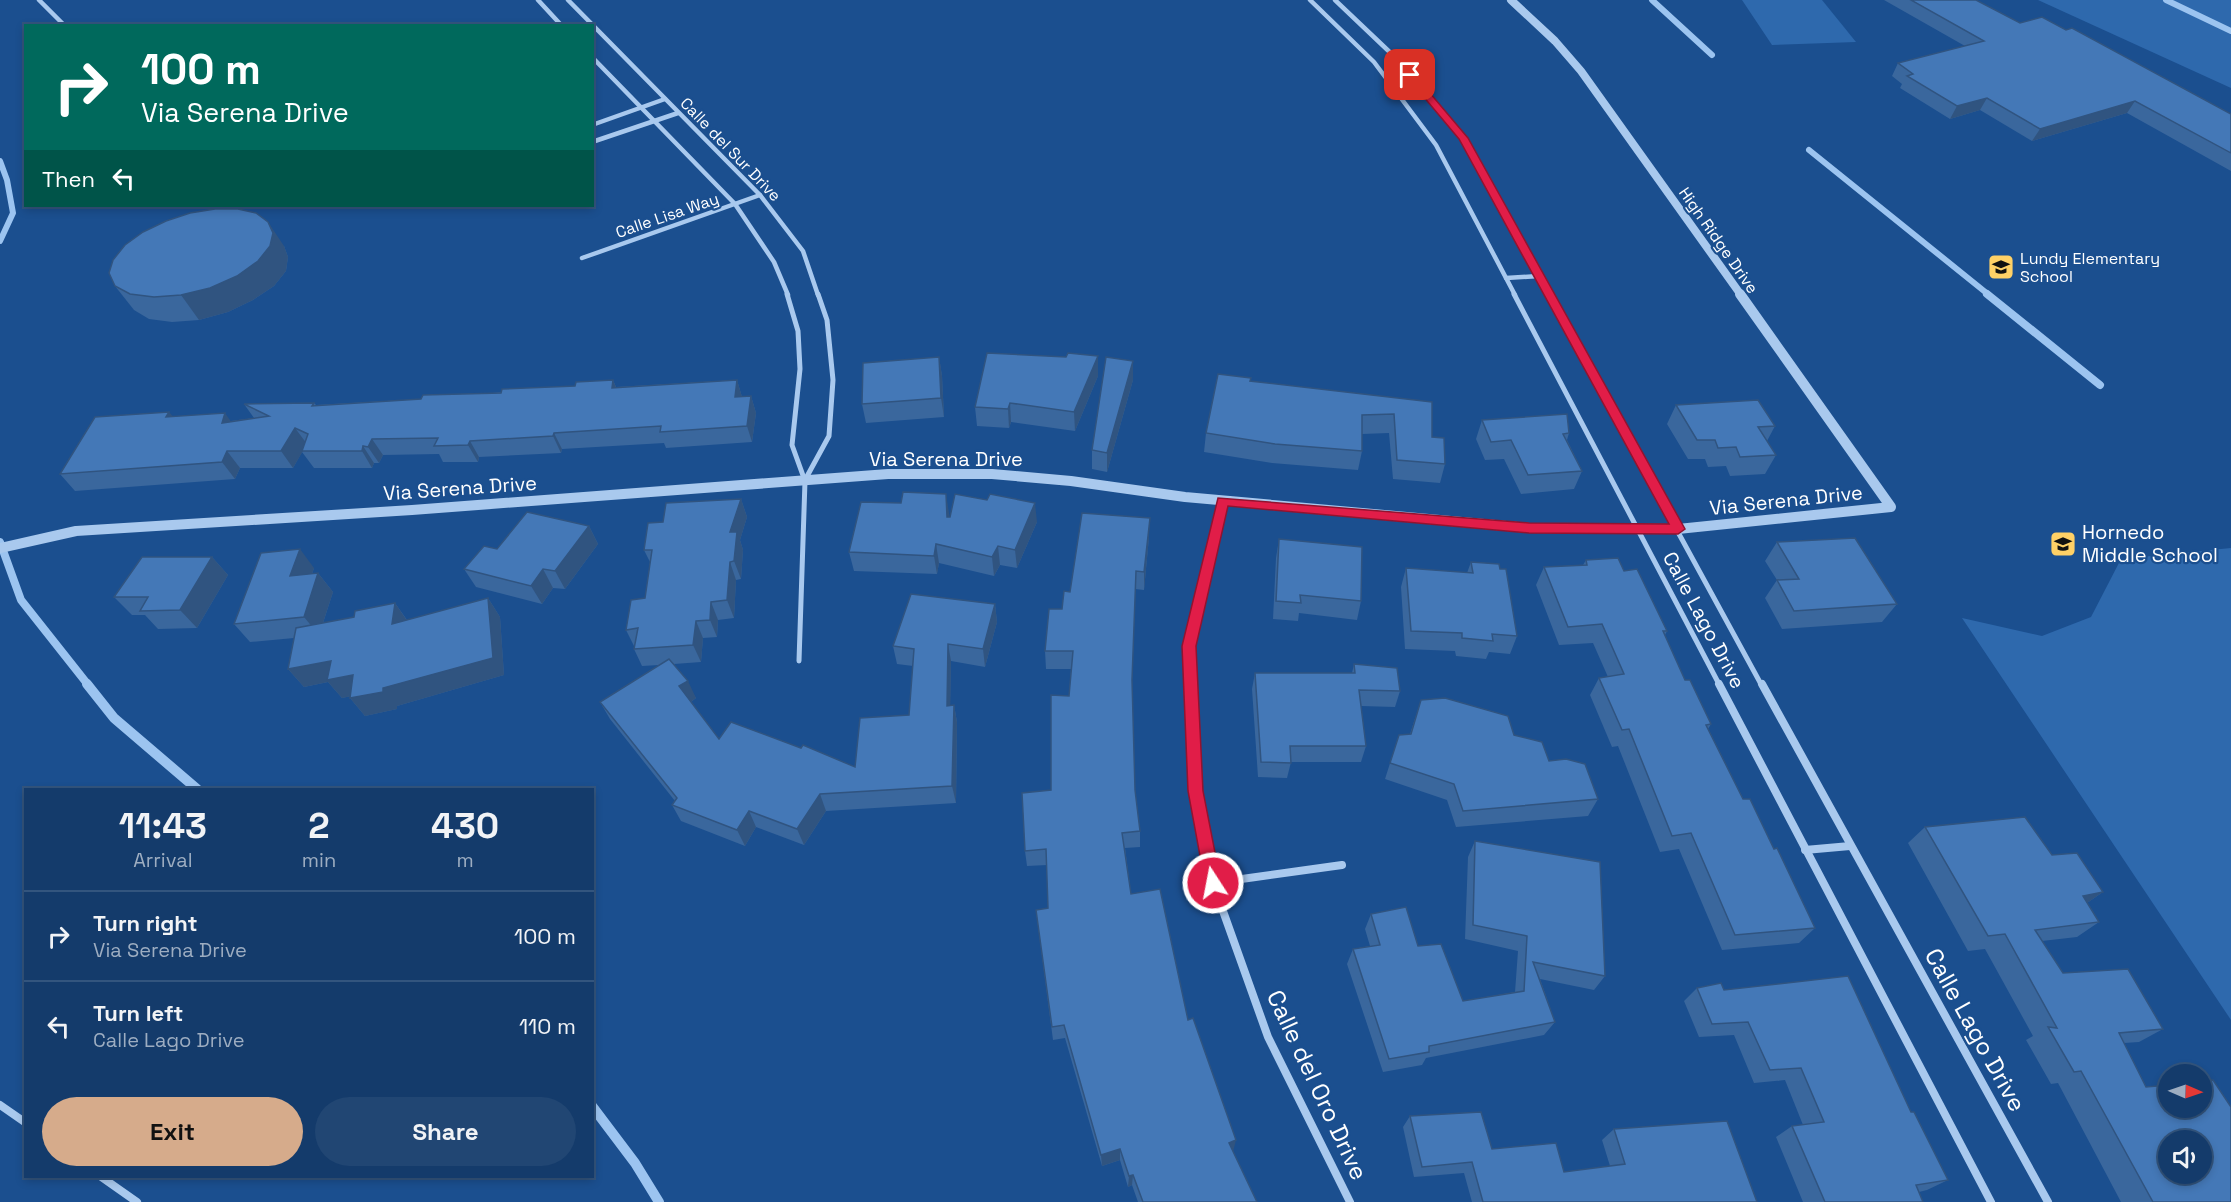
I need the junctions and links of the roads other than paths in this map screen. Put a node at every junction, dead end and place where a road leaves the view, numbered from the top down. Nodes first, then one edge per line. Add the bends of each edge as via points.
1 (39, 0) edge
2 (538, 0) edge
3 (568, 0) edge
4 (1310, 0) edge
5 (1335, 0) edge
6 (1511, 0) edge
7 (63, 24) edge
8 (560, 24) edge
9 (592, 24) edge
10 (594, 27) edge
11 (594, 59) edge
12 (1424, 91) junction
13 (1398, 94) junction
14 (665, 99) junction
15 (641, 108) junction
16 (678, 113) junction
17 (654, 122) junction
18 (594, 123) edge
19 (594, 141) edge
20 (760, 195) junction
21 (735, 204) junction
22 (582, 258) dead end
23 (1539, 276) junction
24 (1506, 278) junction
25 (805, 481) junction
26 (1222, 501) junction
27 (1891, 507) joint
28 (1638, 529) junction
29 (1678, 529) junction
30 (0, 548) edge
31 (799, 661) dead end
32 (1850, 846) junction
33 (1805, 850) junction
34 (1342, 865) dead end
35 (1213, 883) junction
36 (0, 1105) edge
37 (24, 1122) edge
38 (103, 1178) edge
39 (137, 1202) edge
40 (1350, 1202) edge
41 (1991, 1202) edge
42 (2048, 1202) edge

1 - 7 street
2 - 8 street
3 - 9 street, Calle del Sur Drive
4 - 13 street, Calle Lago Drive via 1374,62
5 - 12 street, Calle Lago Drive
6 - 27 street, High Ridge Drive via 1581,71
10 - 14 street, Calle del Sur Drive
11 - 15 street, Calle del Sur Drive
12 - 13 street
12 - 23 street, Calle Lago Drive via 1463,138
13 - 24 street, Calle Lago Drive via 1436,145
14 - 15 street
14 - 16 street, Calle del Sur Drive
15 - 17 street, Calle del Sur Drive
15 - 18 street
16 - 17 street
16 - 20 street, Calle del Sur Drive
17 - 19 street
17 - 21 street, Calle del Sur Drive
20 - 21 street, Calle Lisa Way
20 - 25 street, Calle del Sur Drive via 803,251 827,320 833,380 829,436
21 - 22 street, Calle Lisa Way
21 - 25 street, Calle del Sur Drive via 770,255 790,300 798,331 800,369 792,445
23 - 24 street
23 - 29 street, Calle Lago Drive
24 - 28 street, Calle Lago Drive
25 - 26 street, Via Serena Drive via 888,474 992,474
25 - 30 street, Via Serena Drive via 76,531
25 - 31 street, Calle del Sur Drive
26 - 28 street, Via Serena Drive via 1529,528
26 - 35 street, Calle del Oro Drive via 1189,646 1196,791
27 - 29 street, Via Serena Drive
28 - 29 street, Via Serena Drive
28 - 33 street, Calle Lago Drive
29 - 32 street, Calle Lago Drive
32 - 33 street
32 - 42 street, Calle Lago Drive
33 - 41 street, Calle Lago Drive
34 - 35 street
35 - 40 street, Calle del Oro Drive via 1268,1037
36 - 37 street
38 - 39 street

